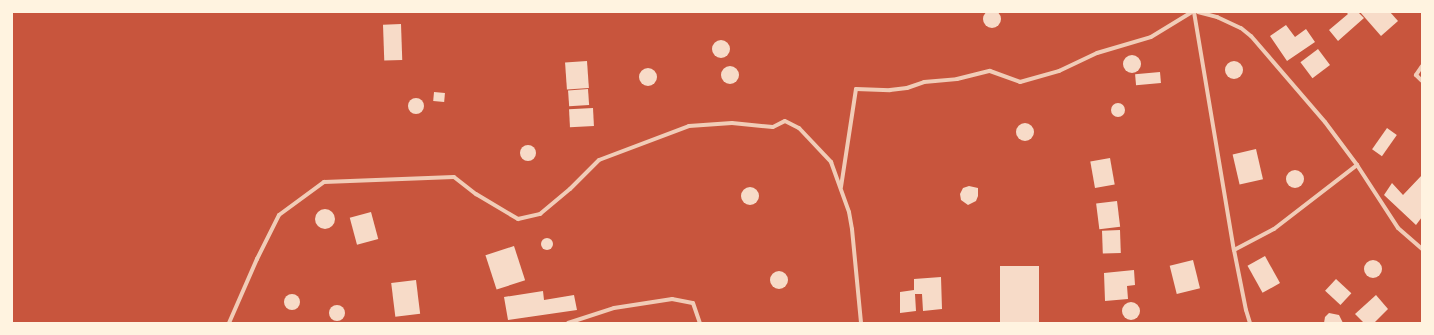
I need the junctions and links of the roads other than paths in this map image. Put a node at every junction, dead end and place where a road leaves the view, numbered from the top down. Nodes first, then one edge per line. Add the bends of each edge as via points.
1 (1193, 12) edge
2 (1198, 12) edge
3 (1422, 66) edge
4 (1422, 81) edge
5 (1357, 165) junction
6 (840, 189) junction
7 (1422, 249) edge
8 (1234, 250) junction
9 (229, 323) edge
10 (568, 323) edge
11 (700, 323) edge
12 (861, 323) edge
13 (1250, 323) edge

1 - 6 street via 1151,37 1097,53 1059,71 1020,82 990,71 924,82 906,88 856,89
1 - 8 street
2 - 5 street via 1218,17 1251,36 1325,122
3 - 4 street via 1416,75
5 - 7 street via 1398,228
5 - 8 street via 1274,229
6 - 9 street via 831,162 799,128 785,121 773,126 732,123 689,126 599,160 540,214 518,219 476,194 454,177 324,182 279,215
6 - 12 street via 849,212 852,229
8 - 13 street
10 - 11 street via 614,308 672,299 693,303

